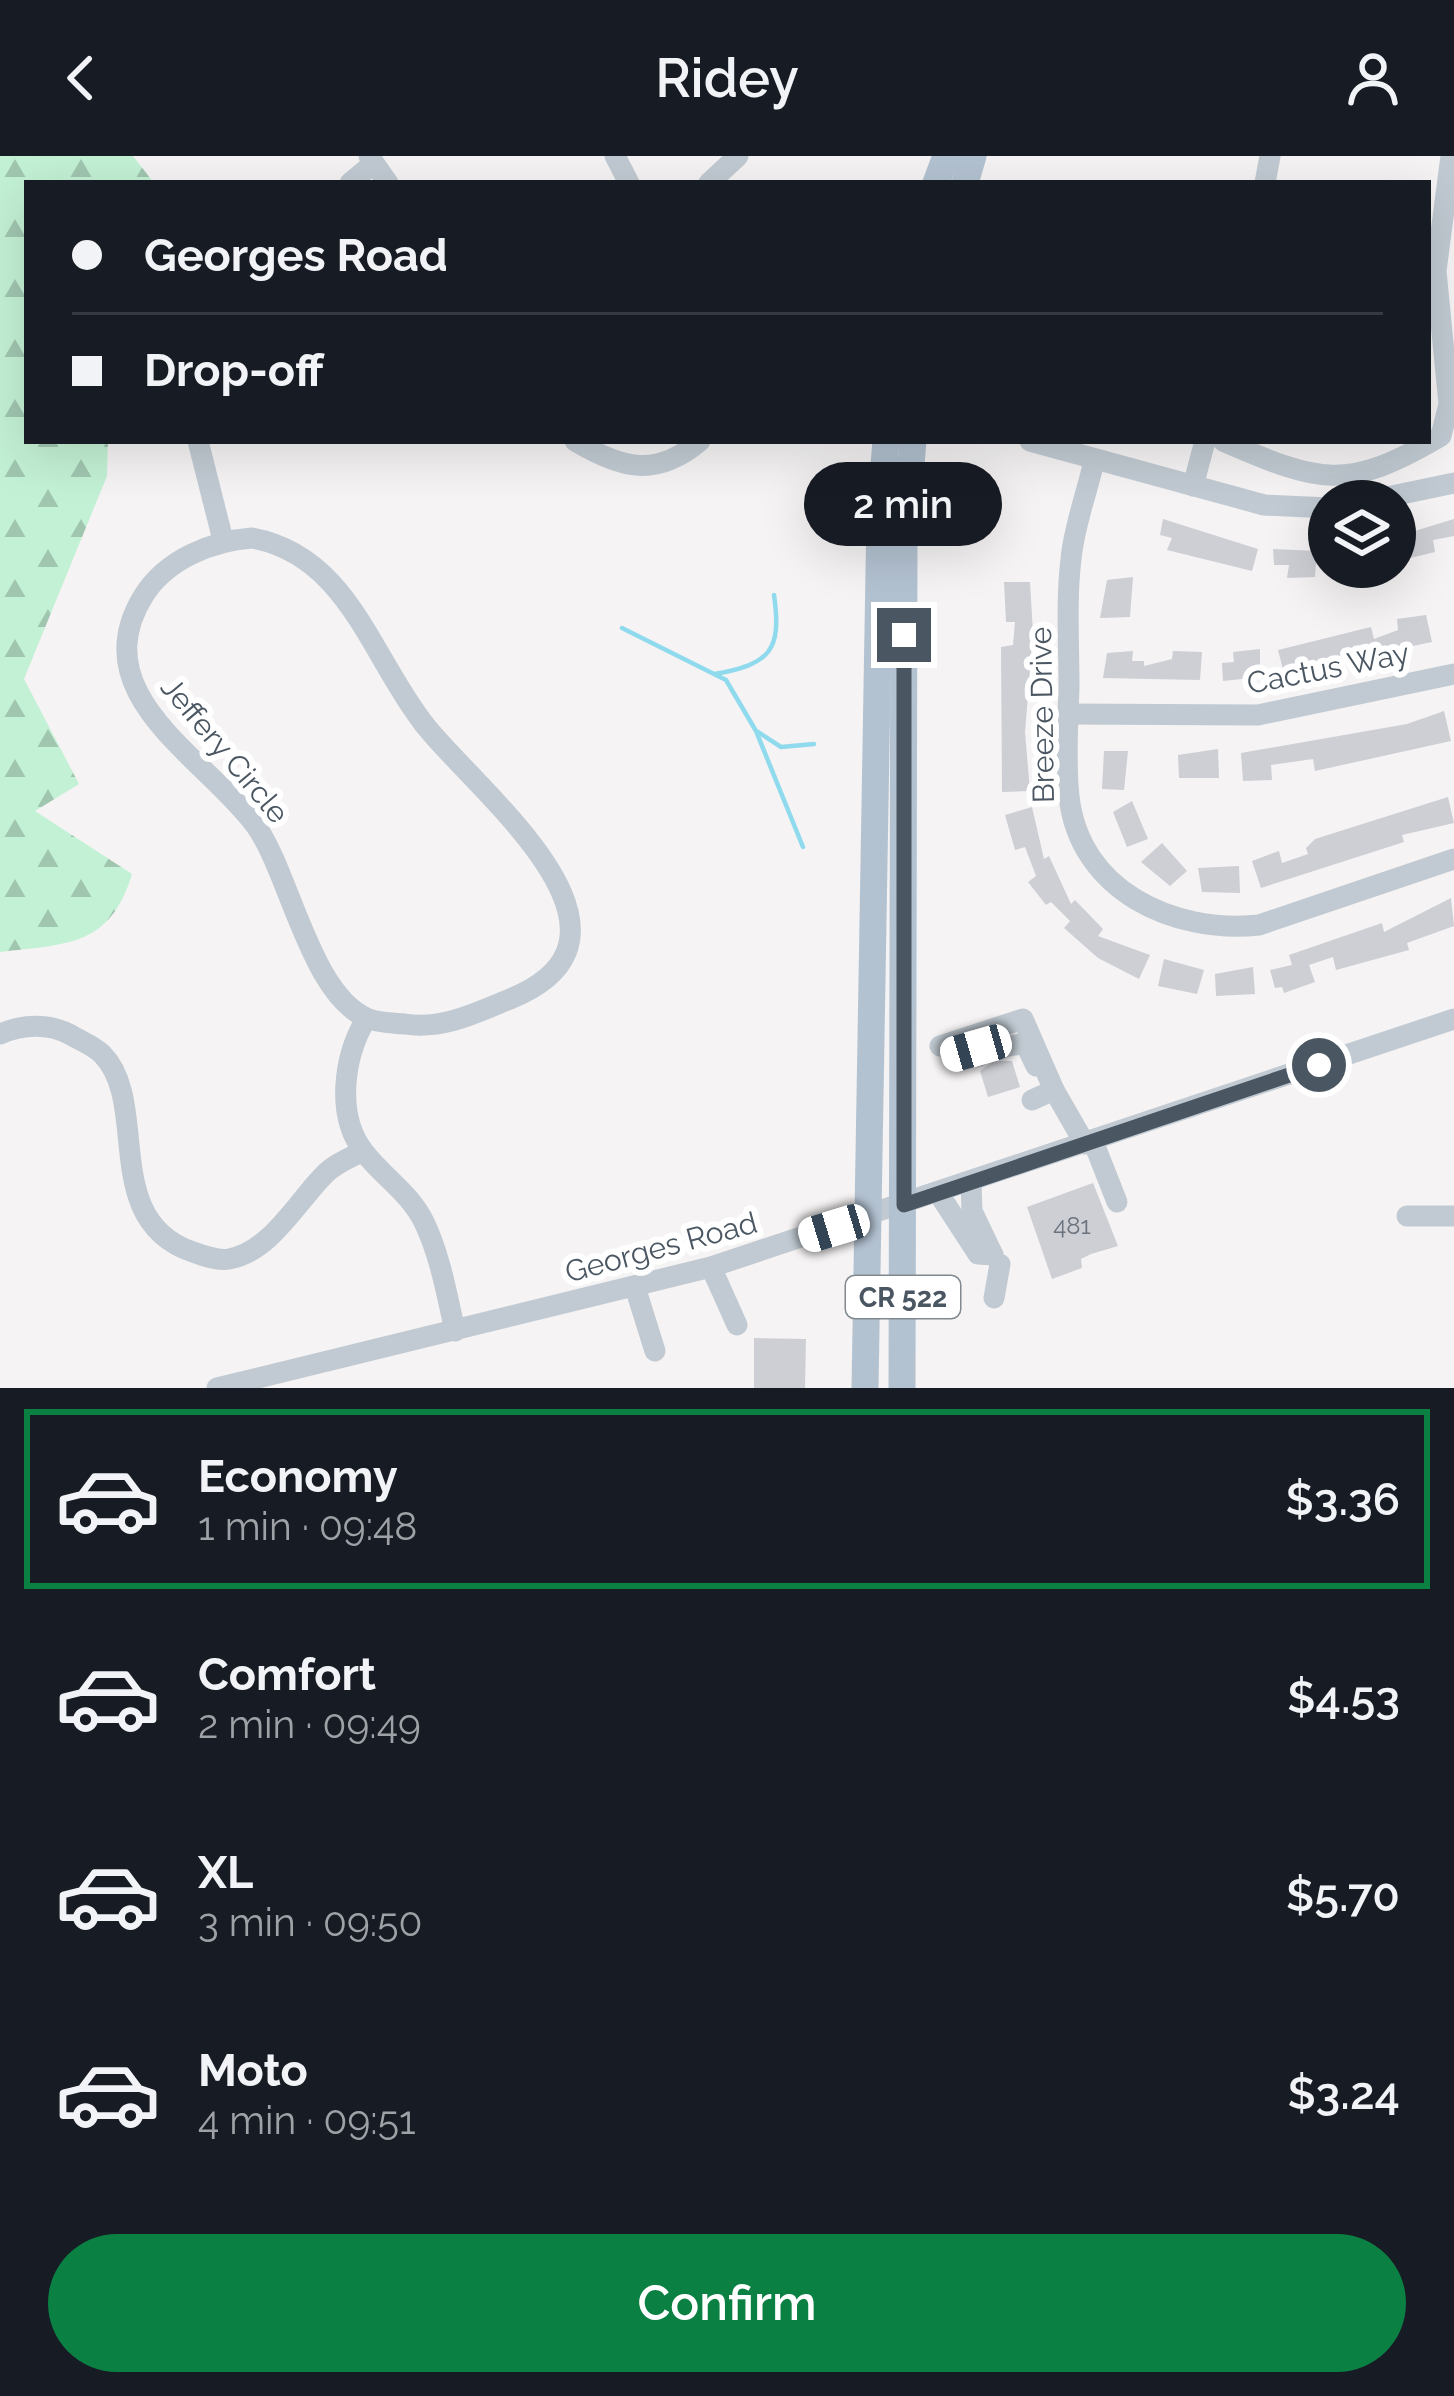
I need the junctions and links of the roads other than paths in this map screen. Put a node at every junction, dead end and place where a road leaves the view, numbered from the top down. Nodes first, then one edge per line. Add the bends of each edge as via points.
1 (739, 156) edge
2 (1451, 156) edge
3 (712, 180) edge
4 (1431, 442) edge
5 (198, 444) edge
6 (580, 444) edge
7 (696, 444) edge
8 (886, 444) edge
9 (913, 444) edge
10 (1040, 444) edge
11 (1204, 444) edge
12 (1230, 444) edge
13 (1428, 444) edge
14 (1094, 461) junction
15 (1454, 483) edge
16 (1193, 486) junction
17 (1416, 491) edge
18 (1308, 507) edge
19 (223, 540) junction
20 (1454, 674) edge
21 (1068, 714) junction
22 (1454, 859) edge
23 (366, 1018) junction
24 (1454, 1019) edge
25 (1032, 1030) junction
26 (0, 1034) edge
27 (988, 1048) junction
28 (1043, 1095) junction
29 (1089, 1143) junction
30 (363, 1151) junction
31 (971, 1183) junction
32 (939, 1194) junction
33 (1117, 1202) dead end
34 (904, 1205) junction
35 (1407, 1216) dead end
36 (1454, 1216) edge
37 (866, 1217) junction
38 (1000, 1264) dead end
39 (710, 1268) junction
40 (635, 1287) junction
41 (994, 1298) dead end
42 (737, 1325) dead end
43 (455, 1330) junction
44 (655, 1351) dead end
45 (217, 1388) edge
46 (865, 1388) edge
47 (902, 1388) edge

1 - 3 street
2 - 4 street via 1436,272 1448,404 1441,436
5 - 19 street
6 - 7 street via 615,463 665,466
8 - 37 main road, CR 522
9 - 34 main road, CR 522 via 904,544
10 - 14 street
11 - 16 street
12 - 13 street via 1332,480
14 - 16 street
14 - 21 street, Breeze Drive via 1071,553
15 - 17 street
16 - 18 street
19 - 23 street, Jeffery Circle via 148,589 129,638 134,688 162,730 255,825 320,968
19 - 23 street via 281,544 316,563 423,724 550,862 566,901 568,940 551,974 532,990 455,1021 419,1026
20 - 21 street, Cactus Way via 1258,715
21 - 22 street, Breeze Drive via 1077,829 1093,860 1150,909 1214,926 1259,925
23 - 30 street via 345,1089 347,1118
24 - 29 street, Georges Road
25 - 27 street
25 - 27 street via 1012,1028 945,1050
25 - 28 street
26 - 30 street via 60,1029 103,1054 116,1078 143,1212 158,1234 206,1257 227,1259 268,1239 328,1171
27 - 28 street via 1025,1042
28 - 29 street
29 - 31 street, Georges Road
29 - 33 street
30 - 43 street via 396,1180 423,1221
31 - 32 street, Georges Road
31 - 32 street via 972,1211 993,1255 978,1254
32 - 34 street, Georges Road
34 - 37 street, Georges Road
34 - 47 main road, CR 522
35 - 36 street
37 - 39 street, Georges Road
37 - 46 main road, CR 522
38 - 41 street
39 - 40 street, Georges Road
39 - 42 street
40 - 43 street, Georges Road
40 - 44 street
43 - 45 street, Georges Road

